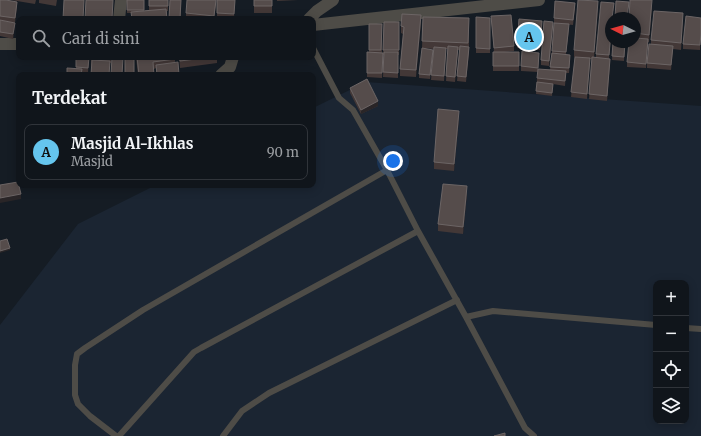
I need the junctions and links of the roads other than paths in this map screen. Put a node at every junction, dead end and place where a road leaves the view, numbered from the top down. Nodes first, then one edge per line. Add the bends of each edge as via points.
1 (121, 0) edge
2 (333, 0) edge
3 (539, 0) edge
4 (313, 10) edge
5 (119, 16) edge
6 (316, 25) edge
7 (0, 44) edge
8 (16, 44) edge
9 (316, 54) edge
10 (232, 60) edge
11 (224, 72) edge
12 (386, 170) junction
13 (418, 231) junction
14 (457, 300) junction
15 (466, 317) junction
16 (653, 326) edge
17 (689, 328) edge
18 (701, 329) edge
19 (116, 436) edge
20 (119, 436) edge
21 (223, 436) edge
22 (534, 436) edge

1 - 5 street
2 - 4 street
3 - 6 street
7 - 8 street
9 - 12 lane via 339,98 353,110
10 - 11 street via 230,67
12 - 13 lane
12 - 19 lane via 143,310 77,354 75,395 78,404
13 - 14 lane
13 - 20 lane via 194,352
14 - 15 lane
14 - 21 lane via 269,394 242,411
15 - 16 lane via 493,311
15 - 22 lane via 525,428
17 - 18 lane

